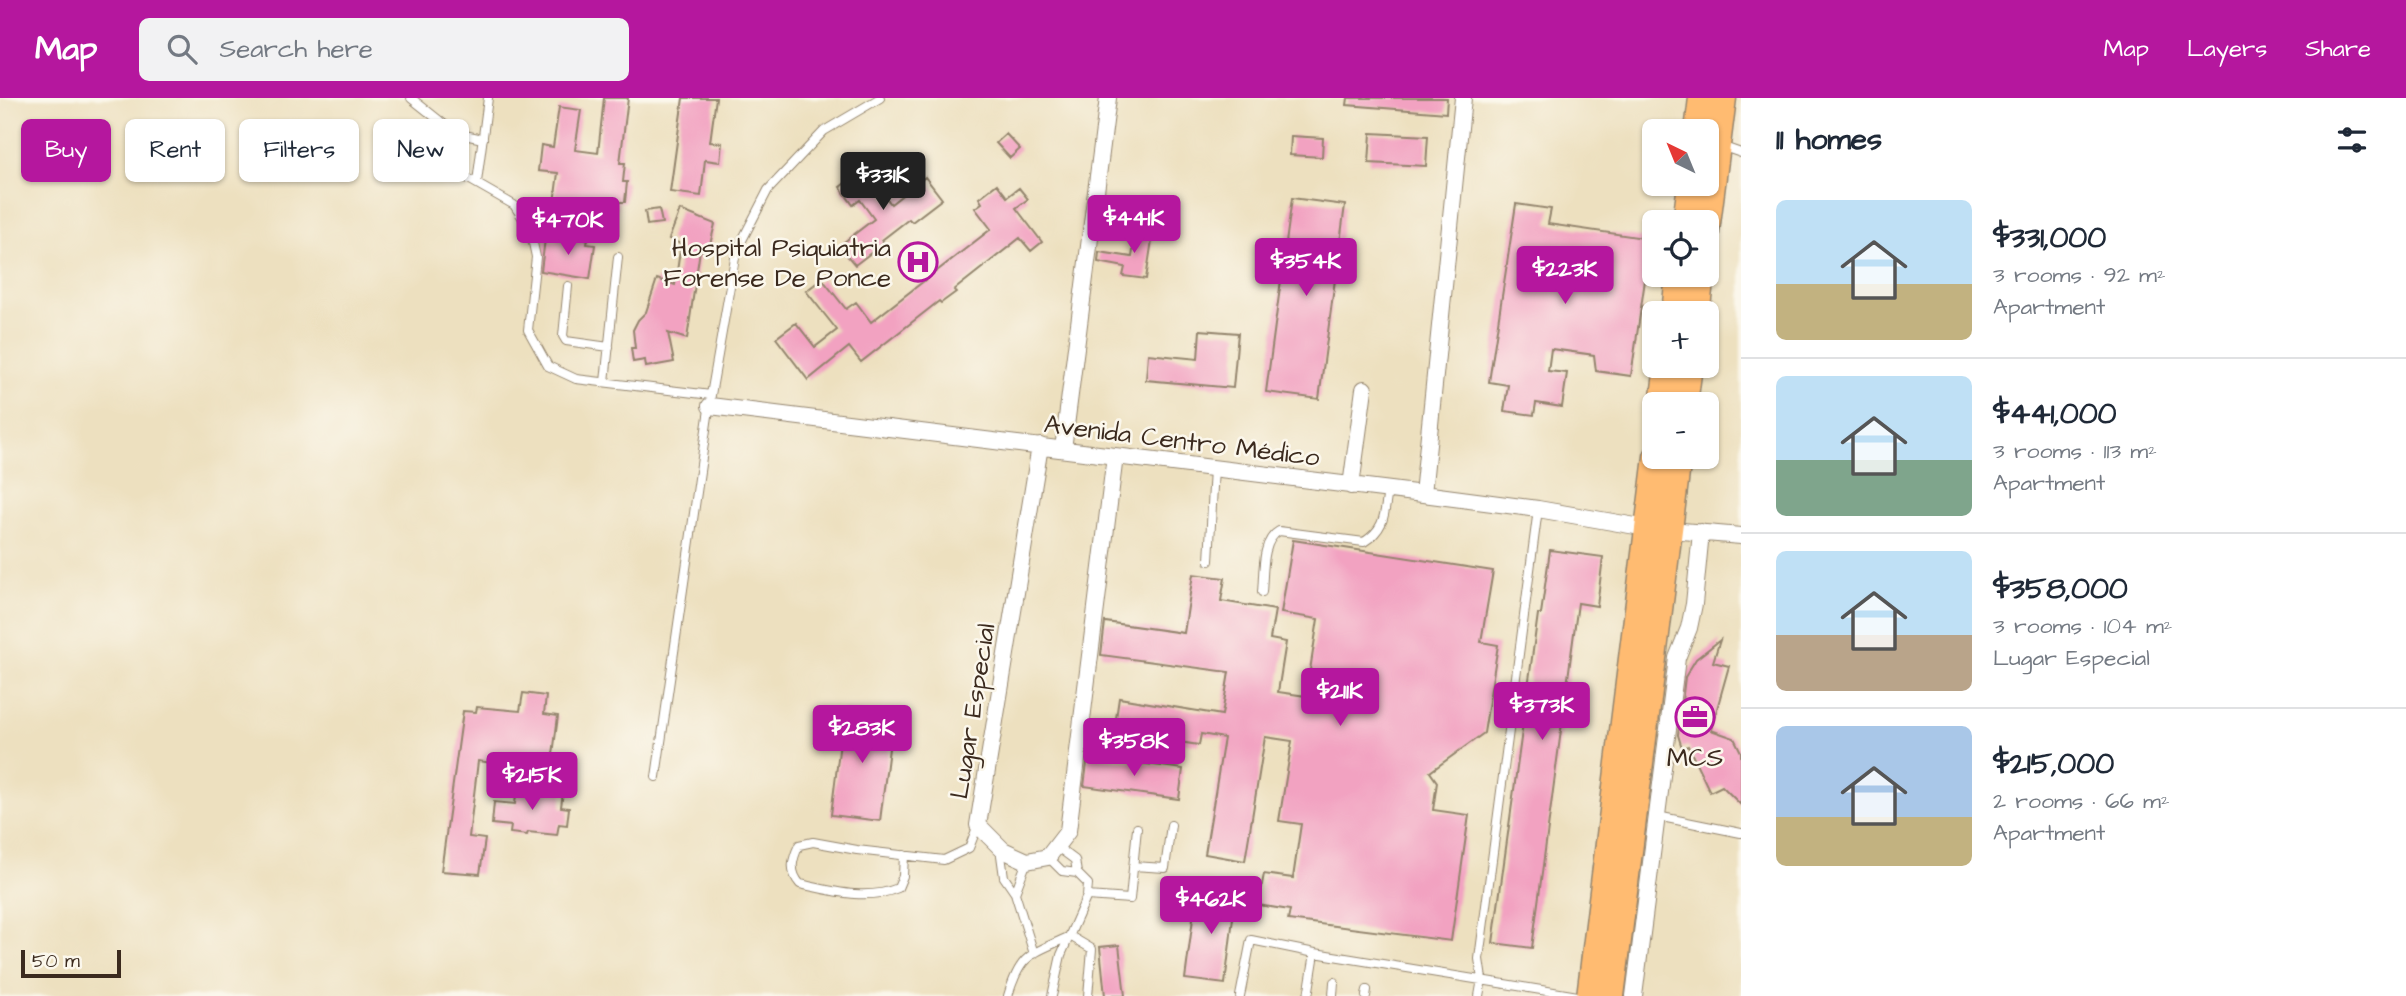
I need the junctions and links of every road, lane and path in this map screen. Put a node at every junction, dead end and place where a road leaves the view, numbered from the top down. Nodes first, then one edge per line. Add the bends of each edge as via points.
1 (411, 98) edge
2 (488, 98) edge
3 (880, 98) edge
4 (1108, 98) edge
5 (1463, 98) edge
6 (1701, 98) edge
7 (1724, 98) edge
8 (1698, 119) edge
9 (482, 139) junction
10 (1730, 149) edge
11 (469, 178) edge
12 (477, 182) junction
13 (1714, 210) edge
14 (618, 257) dead end
15 (568, 286) dead end
16 (608, 346) junction
17 (605, 382) junction
18 (1364, 389) dead end
19 (710, 401) junction
20 (1040, 446) junction
21 (1063, 449) junction
22 (1115, 456) junction
23 (1214, 468) junction
24 (1656, 469) edge
25 (1676, 469) edge
26 (1351, 486) junction
27 (1388, 490) junction
28 (1423, 494) junction
29 (1538, 509) junction
30 (1658, 529) junction
31 (1702, 532) junction
32 (1741, 536) edge
33 (1209, 561) dead end
34 (1262, 592) dead end
35 (656, 777) dead end
36 (1657, 816) junction
37 (978, 825) junction
38 (1171, 825) dead end
39 (1137, 828) dead end
40 (1741, 833) edge
41 (1000, 847) junction
42 (1052, 852) junction
43 (904, 855) junction
44 (1027, 861) junction
45 (1133, 866) junction
46 (1077, 873) junction
47 (1015, 893) junction
48 (1087, 896) junction
49 (1070, 936) junction
50 (1315, 953) junction
51 (1034, 954) junction
52 (1482, 979) junction
53 (1334, 982) dead end
54 (1008, 996) edge
55 (1052, 996) edge
56 (1087, 996) edge
57 (1240, 996) edge
58 (1308, 996) edge
59 (1333, 996) edge
60 (1479, 996) edge
61 (1578, 996) edge
62 (1589, 996) edge
63 (1612, 996) edge
64 (1634, 996) edge

1 - 9 lane via 455,133
2 - 9 lane
3 - 19 lane via 824,131 768,190 736,252
4 - 21 street
5 - 28 street
6 - 8 main road
7 - 10 main road
9 - 12 lane
10 - 13 main road
11 - 12 lane
12 - 17 lane via 514,205 530,229 536,257 528,330 548,366 576,379
14 - 16 lane
15 - 16 lane via 566,341
16 - 17 lane
17 - 19 lane
18 - 26 street
19 - 20 street, Avenida Centro Médico
19 - 35 lane
20 - 21 street, Avenida Centro Médico
20 - 37 street, Lugar Especial
21 - 22 street, Avenida Centro Médico
22 - 23 street, Avenida Centro Médico
22 - 42 street via 1068,831
23 - 26 street, Avenida Centro Médico
23 - 33 lane
24 - 30 main road
25 - 30 main road
26 - 27 street, Avenida Centro Médico
27 - 28 street, Avenida Centro Médico
27 - 34 lane via 1383,521 1364,542 1274,534 1268,540
28 - 29 street, Avenida Centro Médico
29 - 30 street, Avenida Centro Médico
29 - 52 lane via 1479,959
30 - 31 street, Avenida Centro Médico
30 - 62 main road
30 - 63 main road
31 - 32 street, Avenida Centro Médico
31 - 36 street via 1694,604 1677,658
36 - 40 lane
36 - 64 street
37 - 41 street, Lugar Especial
37 - 43 lane via 969,848 944,860
38 - 45 lane via 1165,868
39 - 45 lane
41 - 44 street, Lugar Especial
41 - 47 lane via 1004,877
42 - 44 street
42 - 46 lane via 1062,871
42 - 46 lane via 1075,860
43 - 43 lane via 813,842 799,845 791,860 800,884 864,895 898,888
44 - 47 lane
45 - 48 lane via 1130,899
46 - 48 lane via 1088,884
47 - 51 lane
48 - 49 lane
49 - 51 lane
49 - 55 lane
49 - 56 lane via 1092,949
50 - 52 lane
50 - 57 lane via 1251,940
50 - 58 lane
51 - 54 lane via 1015,971
52 - 60 lane
52 - 61 lane
53 - 59 lane

